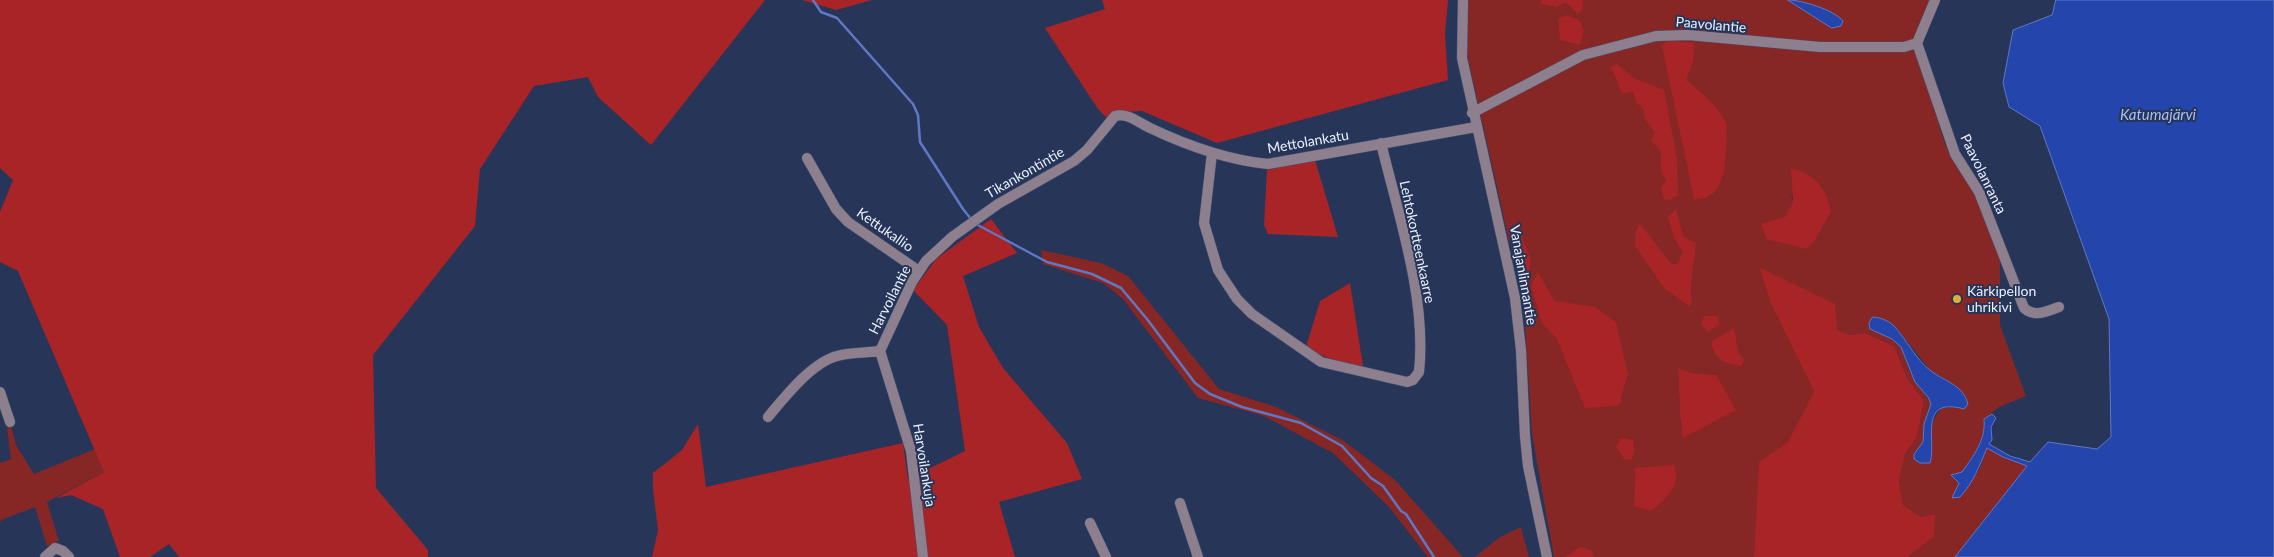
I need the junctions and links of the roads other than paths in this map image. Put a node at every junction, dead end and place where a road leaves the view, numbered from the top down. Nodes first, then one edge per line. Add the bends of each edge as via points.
1 (1463, 0) edge
2 (1935, 0) edge
3 (1917, 42) junction
4 (1472, 113) junction
5 (1122, 114) joint
6 (1476, 127) junction
7 (1381, 143) junction
8 (1212, 153) junction
9 (807, 158) dead end
10 (985, 214) joint
11 (919, 271) junction
12 (2059, 307) dead end
13 (880, 351) junction
14 (0, 392) edge
15 (768, 417) dead end
16 (10, 422) dead end
17 (1180, 503) dead end
18 (1090, 523) dead end
19 (45, 557) edge
20 (69, 557) edge
21 (923, 557) edge
22 (1106, 557) edge
23 (1196, 557) edge
24 (1548, 557) edge

1 - 4 street, Vanajanlinnantie via 1462,58
2 - 3 street
3 - 4 street, Paavolantie via 1904,47 1820,47 1688,35 1656,36 1583,55
3 - 12 street, Paavolanranta via 1955,154 1980,192 2024,308 2038,314
4 - 6 street, Vanajanlinnantie
5 - 8 street, Mettolankatu
5 - 10 street, Tikankontintie via 1111,119 1074,161
6 - 7 street, Mettolankatu
6 - 24 street, Vanajanlinnantie via 1515,298 1526,443
7 - 8 street, Mettolankatu via 1268,164
7 - 8 street, Lehtokortteenkaarre via 1418,307 1419,372 1407,382 1321,362 1252,314 1237,299 1218,270 1204,223
9 - 11 street, Kettukallio via 836,209 848,222
10 - 11 street, Harvoilantie via 926,260
11 - 13 street, Harvoilantie
13 - 15 street, Harvoilantie via 836,356 824,362 794,386
13 - 21 street, Harvoilankuja via 911,451
14 - 16 street
17 - 23 street
18 - 22 street
19 - 20 street via 55,548 63,550

